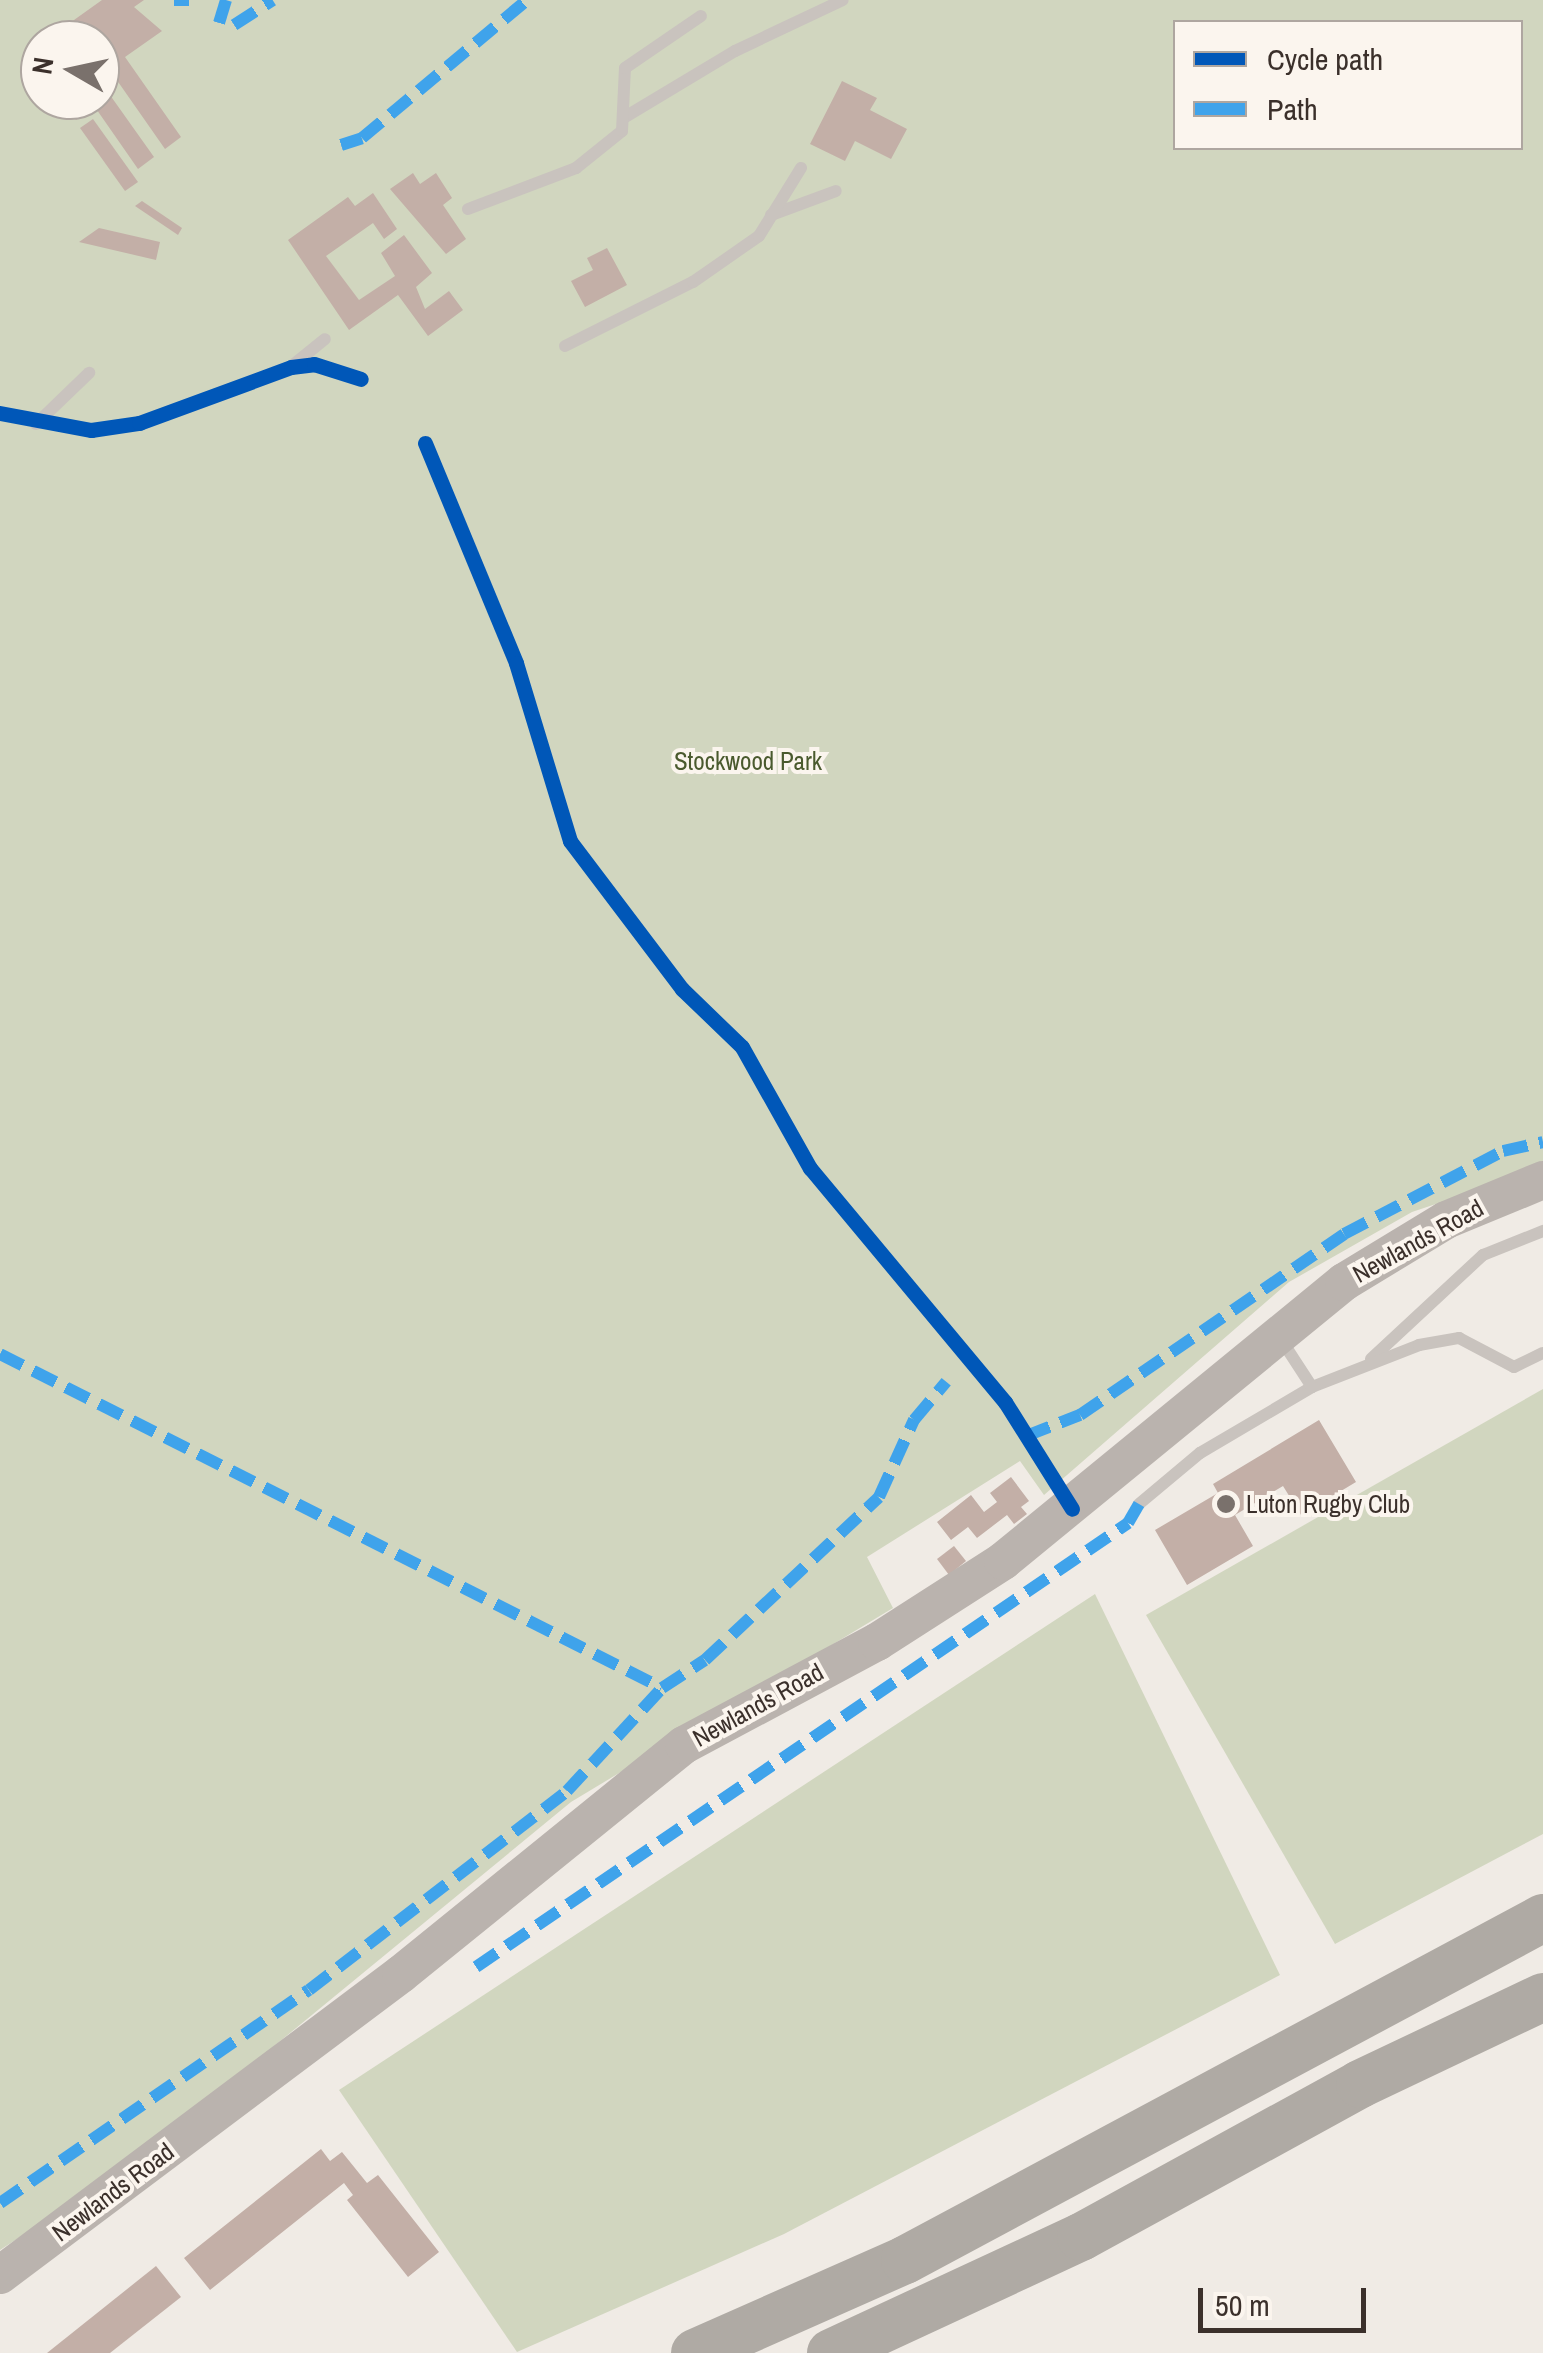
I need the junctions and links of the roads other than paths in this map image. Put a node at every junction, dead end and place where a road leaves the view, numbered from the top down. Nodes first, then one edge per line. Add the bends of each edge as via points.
1 (843, 0) edge
2 (701, 16) dead end
3 (625, 118) junction
4 (801, 168) dead end
5 (836, 191) dead end
6 (468, 209) dead end
7 (771, 216) junction
8 (325, 339) dead end
9 (565, 346) dead end
10 (291, 367) junction
11 (89, 373) dead end
12 (361, 379) dead end
13 (0, 413) edge
14 (36, 424) junction
15 (1543, 1180) edge
16 (1543, 1231) edge
17 (1277, 1334) junction
18 (1543, 1353) edge
19 (1368, 1362) junction
20 (1312, 1387) junction
21 (1139, 1504) dead end
22 (1543, 1918) edge
23 (1543, 1986) edge
24 (1543, 1998) edge
25 (1432, 2048) junction
26 (0, 2275) edge
27 (694, 2353) edge
28 (831, 2353) edge

1 - 3 lane via 735,50
2 - 3 lane via 625,68
3 - 6 lane via 622,132 576,168
4 - 7 lane
5 - 7 lane
7 - 9 lane via 759,236 693,282
8 - 10 lane
10 - 12 lane via 314,364
10 - 14 lane via 139,423 91,430
11 - 14 lane
13 - 14 lane
15 - 17 main road, Newlands Road via 1406,1242
16 - 19 lane via 1483,1255
17 - 20 lane
17 - 26 main road, Newlands Road via 1003,1562 877,1642 684,1745 402,1974
18 - 19 lane via 1514,1367 1458,1338
19 - 20 lane
20 - 21 lane via 1200,1453
22 - 27 highway via 923,2251
23 - 25 highway
24 - 25 highway
25 - 28 highway via 1081,2237

